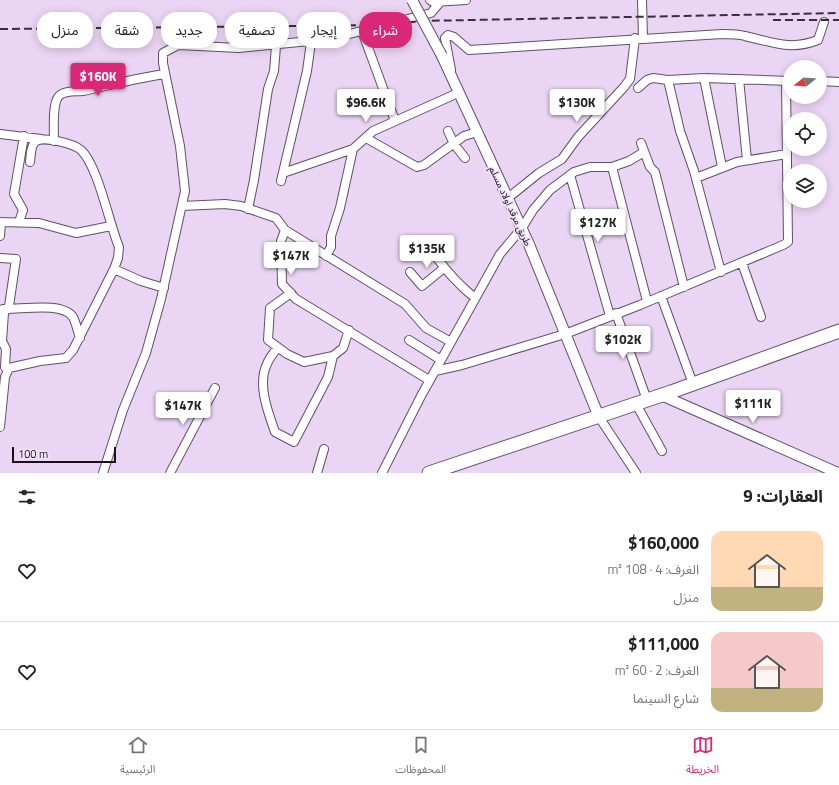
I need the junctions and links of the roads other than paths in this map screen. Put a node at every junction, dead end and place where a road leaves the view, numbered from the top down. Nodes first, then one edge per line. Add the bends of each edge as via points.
1 (412, 0) edge
2 (430, 0) edge
3 (466, 0) edge
4 (642, 0) edge
5 (441, 1) junction
6 (412, 18) edge
7 (824, 22) dead end
8 (639, 38) junction
9 (225, 47) edge
10 (276, 48) edge
11 (310, 48) edge
12 (368, 48) edge
13 (165, 74) junction
14 (452, 78) junction
15 (704, 78) junction
16 (739, 79) junction
17 (668, 80) junction
18 (783, 81) edge
19 (827, 81) edge
20 (839, 82) edge
21 (638, 88) dead end
22 (458, 92) junction
23 (395, 121) junction
24 (448, 131) dead end
25 (477, 132) junction
26 (0, 134) edge
27 (24, 136) junction
28 (366, 138) junction
29 (42, 139) junction
30 (54, 141) junction
31 (641, 143) dead end
32 (454, 144) junction
33 (353, 149) junction
34 (644, 152) junction
35 (783, 155) edge
36 (787, 156) edge
37 (465, 158) dead end
38 (747, 160) junction
39 (30, 162) dead end
40 (612, 167) junction
41 (722, 167) junction
42 (570, 175) junction
43 (696, 178) junction
44 (508, 198) junction
45 (182, 206) junction
46 (248, 209) junction
47 (1, 222) edge
48 (18, 222) junction
49 (111, 226) junction
50 (522, 228) junction
51 (285, 230) junction
52 (0, 236) edge
53 (426, 242) dead end
54 (326, 256) junction
55 (0, 258) edge
56 (742, 263) junction
57 (444, 268) junction
58 (114, 269) junction
59 (410, 272) dead end
60 (722, 272) junction
61 (684, 287) junction
62 (164, 288) junction
63 (291, 293) junction
64 (661, 296) junction
65 (475, 298) junction
66 (647, 301) junction
67 (3, 309) edge
68 (613, 314) junction
69 (761, 316) dead end
70 (349, 330) junction
71 (839, 331) edge
72 (565, 334) junction
73 (80, 338) junction
74 (409, 340) dead end
75 (451, 342) junction
76 (277, 348) junction
77 (333, 356) junction
78 (441, 360) junction
79 (5, 367) edge
80 (435, 371) junction
81 (430, 380) junction
82 (693, 384) junction
83 (215, 388) dead end
84 (661, 395) junction
85 (642, 402) junction
86 (599, 416) junction
87 (0, 427) edge
88 (324, 449) dead end
89 (662, 451) dead end
90 (103, 473) edge
91 (170, 473) edge
92 (317, 473) edge
93 (382, 473) edge
94 (429, 473) edge
95 (636, 473) edge
96 (837, 473) edge

1 - 14 street, طريق مرقد اولاد مسلم, bridge
2 - 5 street
3 - 5 street
4 - 8 street
5 - 6 street via 431,13
7 - 8 street via 818,40 796,46 744,35
8 - 14 street via 469,50 448,35 445,38 445,46 451,64
8 - 44 street via 630,79 624,87 578,137 562,159 539,173
9 - 13 street via 178,45 163,53
10 - 46 street via 274,71 268,90
11 - 33 street via 282,177
12 - 23 street
13 - 30 street via 130,79 59,96 55,104
13 - 45 street via 180,146 185,191
14 - 22 street, طريق مرقد اولاد مسلم
15 - 16 street
15 - 17 street
15 - 41 street
16 - 18 street
16 - 38 street
17 - 21 street via 653,78
17 - 43 street via 680,131
19 - 20 street
22 - 23 street
22 - 25 street, طريق مرقد اولاد مسلم
23 - 28 street via 373,131
24 - 32 street
25 - 32 street via 464,136
25 - 44 street, طريق مرقد اولاد مسلم
26 - 27 street
27 - 29 street
27 - 48 street via 14,194 23,210
28 - 32 street via 417,167
28 - 33 street
29 - 30 street
29 - 39 street via 36,140 32,146
30 - 49 street via 81,150 95,173
31 - 34 street
32 - 37 street
33 - 54 street via 331,236 331,247
34 - 40 street
34 - 61 street via 655,172
35 - 38 street
36 - 56 street via 788,242
38 - 41 street
40 - 42 street via 590,167
40 - 66 street
41 - 43 street
42 - 50 street via 550,190
42 - 68 street
43 - 60 street
44 - 50 street, طريق مرقد اولاد مسلم
45 - 46 street via 225,204
45 - 62 street
46 - 51 street via 276,218
47 - 48 street
47 - 52 street
48 - 49 street via 39,223 76,233
49 - 58 street via 118,247
50 - 65 street via 500,254
50 - 72 street, طريق مرقد اولاد مسلم
51 - 54 street
51 - 63 street via 281,241 282,284
53 - 57 street
54 - 75 street via 405,304 426,328
55 - 67 street via 16,259 11,294
56 - 60 street
56 - 69 street
57 - 59 street via 422,286
57 - 65 street
58 - 62 street
58 - 73 street
60 - 61 street
61 - 64 street
62 - 90 street via 146,353 122,410
63 - 70 street
63 - 76 street via 270,308 268,340
64 - 66 street
64 - 82 street
65 - 75 street
66 - 68 street
67 - 73 street via 50,308 67,312 73,318
67 - 79 street via 2,341 6,349
68 - 72 street
68 - 85 street
70 - 77 street via 343,348
70 - 81 street
71 - 82 main road
72 - 80 street
72 - 86 street, طريق مرقد اولاد مسلم
73 - 79 street via 66,358
74 - 78 street
75 - 78 street
76 - 77 street via 304,362
76 - 77 street via 266,365 263,382 267,410 275,432 294,442 328,377
78 - 80 street
79 - 87 street
80 - 81 street
81 - 93 street
82 - 84 main road
83 - 91 street
84 - 85 main road
84 - 96 street
85 - 86 main road
85 - 89 street
86 - 94 main road
86 - 95 street
88 - 92 street

